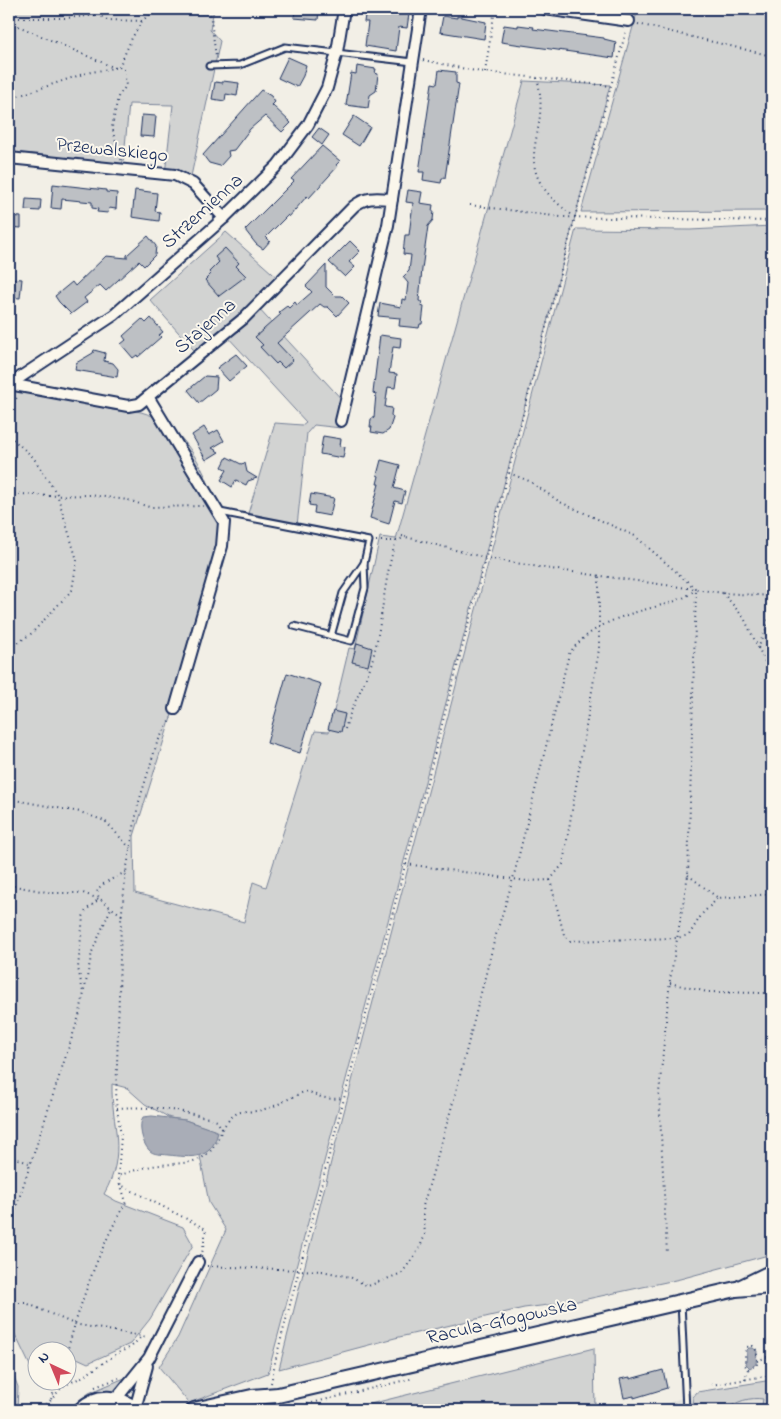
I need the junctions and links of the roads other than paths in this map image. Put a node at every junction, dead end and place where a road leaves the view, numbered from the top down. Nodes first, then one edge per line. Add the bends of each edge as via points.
1 (344, 9) edge
2 (421, 9) edge
3 (545, 9) edge
4 (629, 22) road end
5 (337, 52) junction
6 (413, 60) junction
7 (209, 66) dead end
8 (9, 158) edge
9 (392, 199) junction
10 (224, 218) junction
11 (9, 384) edge
12 (149, 398) junction
13 (341, 421) dead end
14 (217, 508) junction
15 (364, 563) junction
16 (294, 626) dead end
17 (332, 636) junction
18 (175, 709) road end
19 (198, 1262) road end
20 (772, 1272) edge
21 (772, 1286) edge
22 (736, 1289) junction
23 (681, 1302) junction
24 (149, 1358) junction
25 (274, 1395) junction
26 (116, 1399) junction
27 (77, 1405) edge
28 (136, 1410) edge
29 (194, 1410) edge
30 (234, 1410) edge
31 (686, 1410) edge

1 - 5 street, Strzemienna
2 - 6 street
3 - 4 street
5 - 6 lane
5 - 7 lane via 285,47 240,65
5 - 10 street, Strzemienna via 327,88 308,125 278,165
6 - 9 street
8 - 10 street, Przewalskiego via 175,175 193,184
9 - 12 street, Stajenna via 362,199 243,319
9 - 13 street
10 - 11 street, Strzemienna via 107,320
11 - 12 street, Stajenna via 128,406
12 - 14 street
14 - 15 lane via 369,541
14 - 18 street via 224,522 222,546
15 - 17 lane via 342,593
15 - 17 lane via 365,588 351,641
16 - 17 lane
19 - 24 street
20 - 22 main road, Racula-Głogowska
21 - 22 main road, Racula-Głogowska
22 - 23 main road, Racula-Głogowska
23 - 25 main road, Racula-Głogowska
23 - 31 lane
24 - 26 street
24 - 28 street
25 - 29 main road, Racula-Głogowska
25 - 30 main road, Racula-Głogowska via 255,1405
26 - 27 main road
26 - 28 main road

